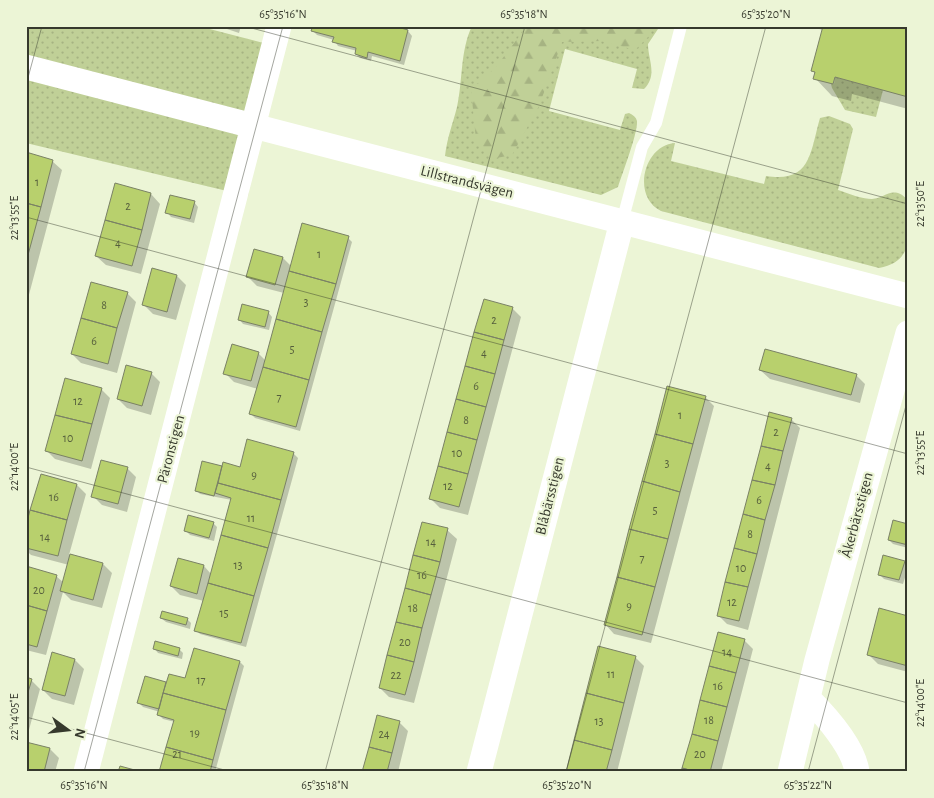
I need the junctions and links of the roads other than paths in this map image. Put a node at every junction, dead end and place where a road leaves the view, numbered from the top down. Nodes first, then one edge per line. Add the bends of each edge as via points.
1 (279, 26) edge
2 (682, 26) edge
3 (26, 68) edge
4 (254, 127) junction
5 (622, 222) junction
6 (908, 296) edge
7 (908, 333) edge
8 (808, 698) junction
9 (86, 772) edge
10 (479, 772) edge
11 (790, 772) edge
12 (857, 772) edge

1 - 4 street, Päronstigen
2 - 5 lane via 656,123 642,147
3 - 4 street, Lillstrandsvägen
4 - 5 street, Lillstrandsvägen
4 - 9 street, Päronstigen
5 - 6 street, Lillstrandsvägen
5 - 10 street, Blåbärsstigen
7 - 8 street, Åkerbärsstigen
8 - 11 street, Åkerbärsstigen
8 - 12 street via 843,741 856,763

